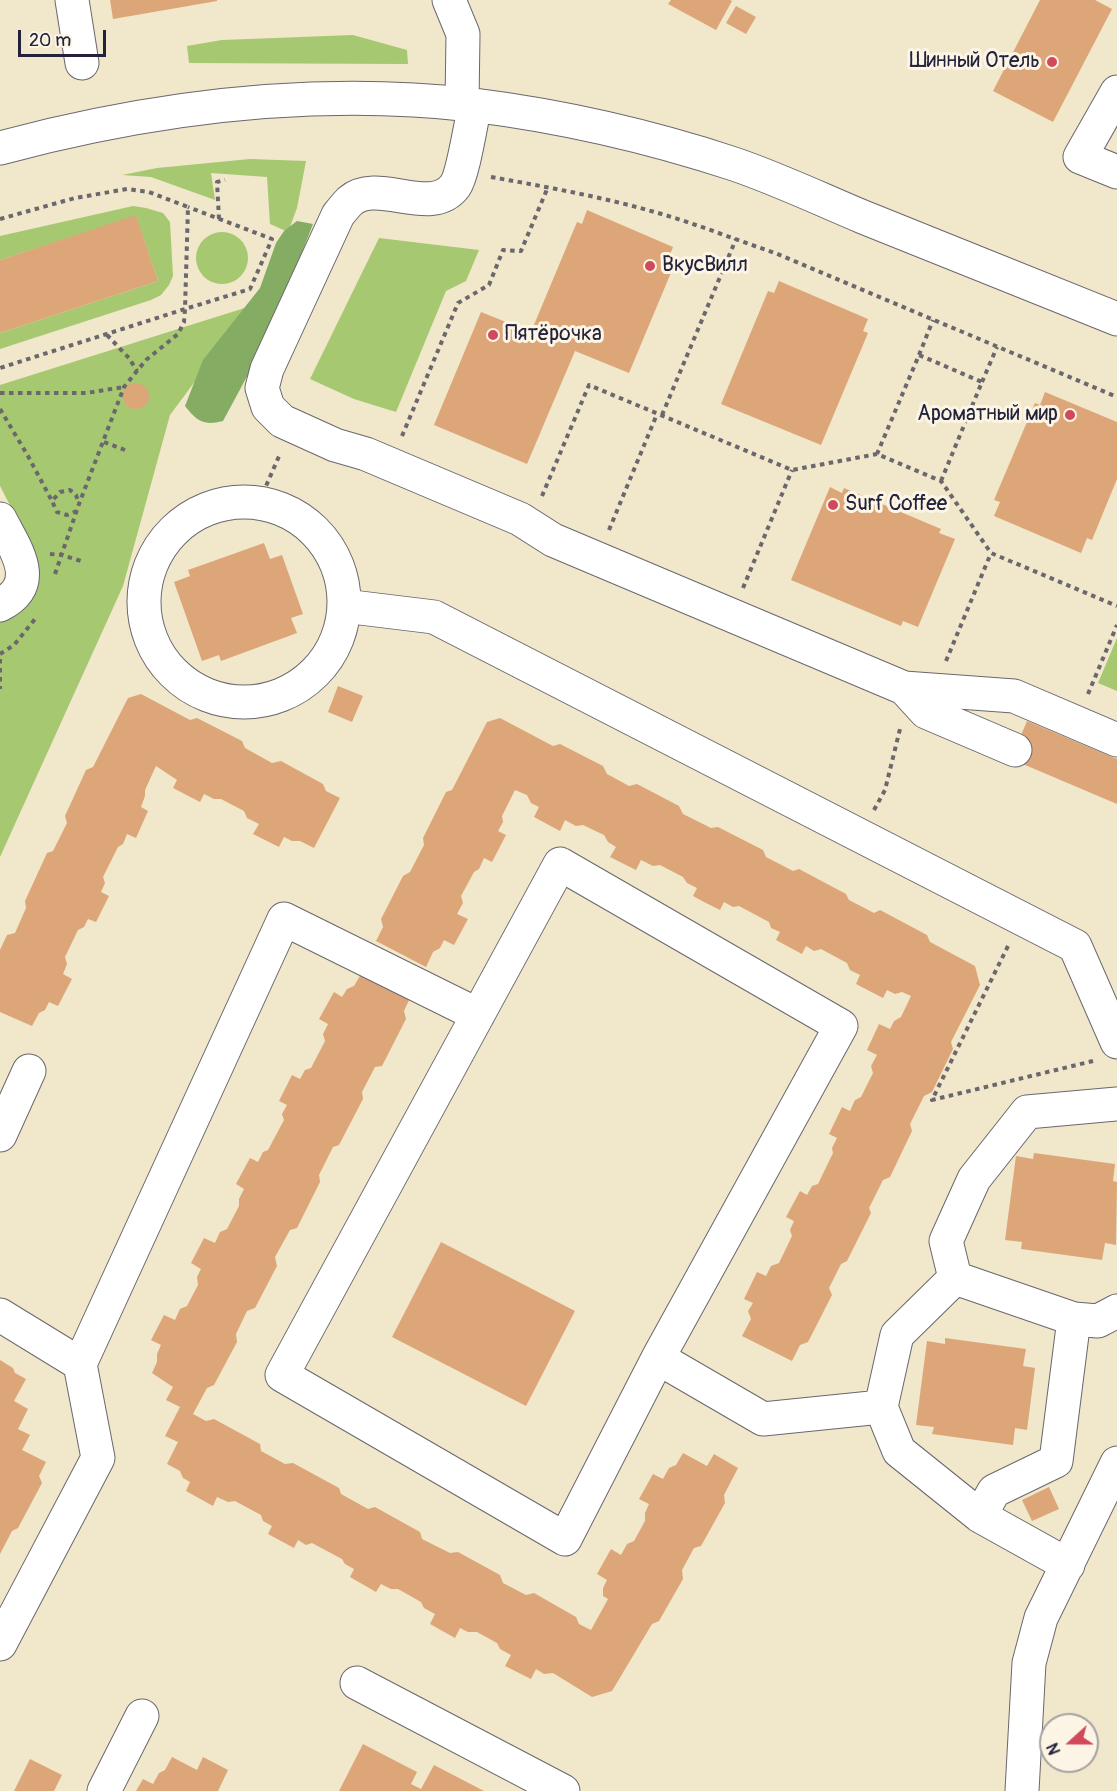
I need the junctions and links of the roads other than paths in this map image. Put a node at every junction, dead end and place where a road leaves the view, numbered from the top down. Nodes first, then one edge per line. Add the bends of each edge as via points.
1 (72, 0) edge
2 (449, 0) edge
3 (82, 63) dead end
4 (1117, 92) edge
5 (468, 105) junction
6 (0, 148) edge
7 (1117, 172) edge
8 (1117, 319) edge
9 (0, 519) edge
10 (0, 605) edge
11 (344, 606) junction
12 (916, 690) junction
13 (1117, 740) edge
14 (1015, 750) dead end
15 (478, 1016) junction
16 (1105, 1051) edge
17 (29, 1071) dead end
18 (1117, 1104) edge
19 (0, 1135) edge
20 (955, 1278) junction
21 (1117, 1311) edge
22 (0, 1315) edge
23 (1074, 1320) junction
24 (658, 1358) junction
25 (80, 1364) junction
26 (881, 1407) junction
27 (1117, 1463) edge
28 (980, 1516) junction
29 (1068, 1565) junction
30 (0, 1644) edge
31 (357, 1683) dead end
32 (142, 1716) dead end
33 (104, 1791) edge
34 (563, 1791) edge
35 (1022, 1791) edge

1 - 3 street
2 - 5 street via 462,34
4 - 7 street via 1080,157
5 - 6 street via 315,99 244,104 126,119
5 - 8 street via 587,124 737,165
5 - 12 street via 461,172 446,194 434,199 369,192 351,199 338,215 267,369 262,388 268,407 282,421 335,445 390,464 520,519 553,540 597,559
9 - 10 street via 23,566 23,580 17,593
11 - 11 street via 337,566 328,546 314,530 279,508 238,501 198,512 165,538 146,576 144,618 155,647 173,673 189,686 208,696 249,702 280,695 307,680 322,665 334,647
11 - 16 street via 434,617 1075,946
12 - 13 street via 1004,694
12 - 14 street via 926,712
15 - 24 street via 560,864 842,1026
15 - 24 street via 282,1375 565,1539
15 - 25 street via 284,919
17 - 19 street
18 - 20 street via 1027,1112 974,1179 946,1241
20 - 23 street
20 - 26 street via 897,1335
21 - 23 street via 1098,1321
22 - 25 street
23 - 28 street via 1056,1461 994,1491
24 - 26 street via 763,1419
25 - 30 street via 98,1458
26 - 28 street via 900,1451
27 - 29 street
28 - 29 street
29 - 35 street via 1041,1618 1029,1664
31 - 34 street
32 - 33 street

